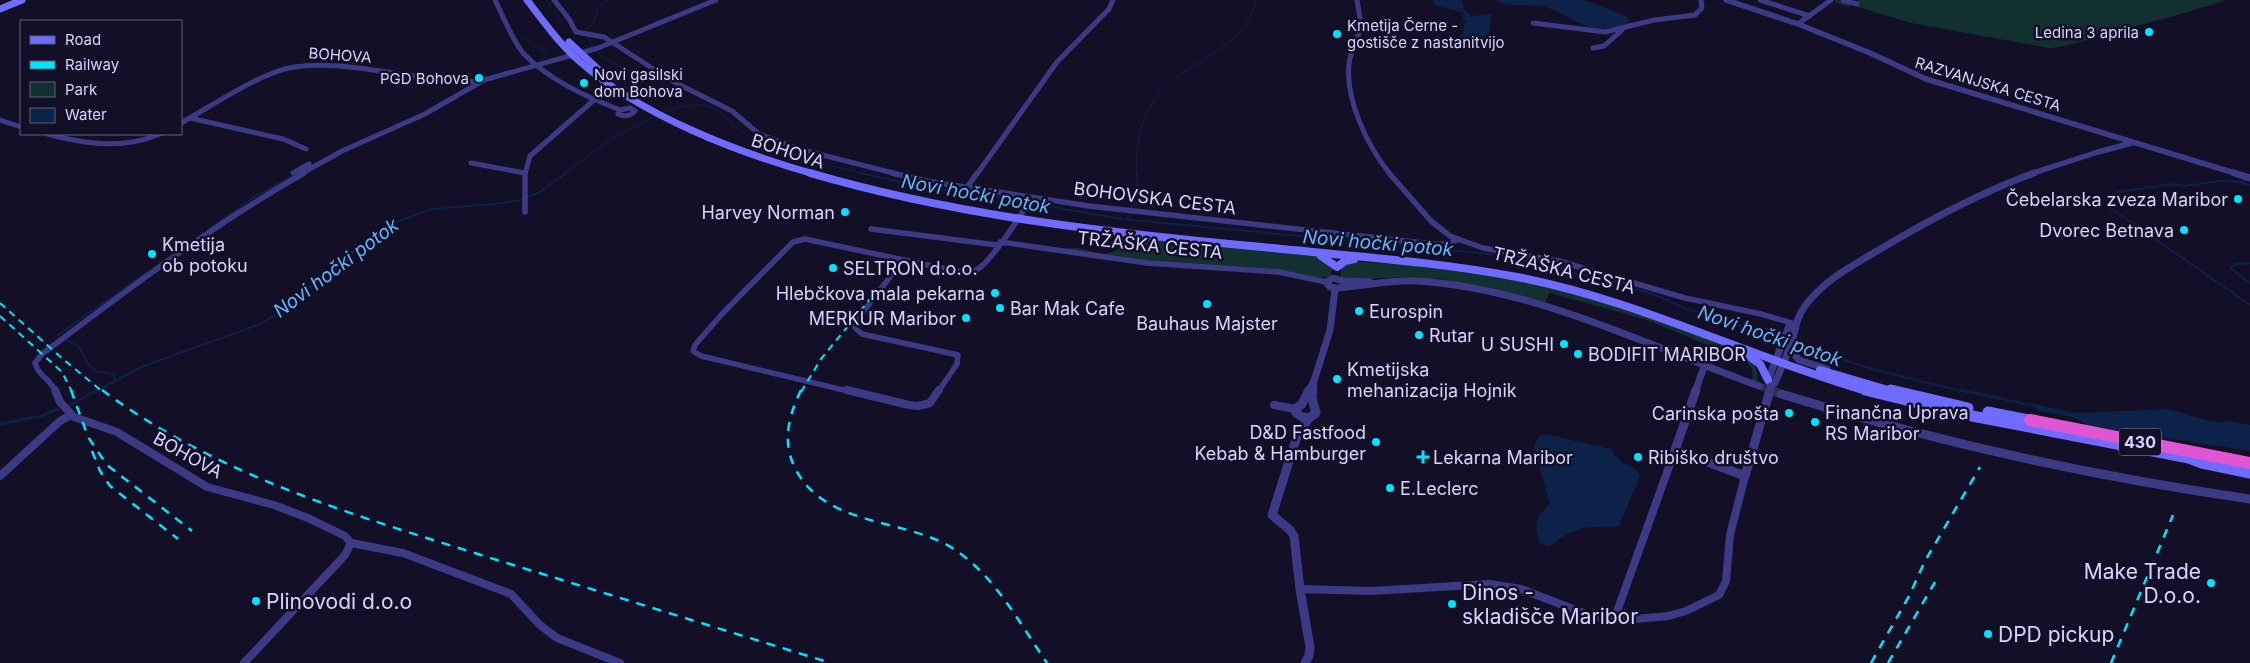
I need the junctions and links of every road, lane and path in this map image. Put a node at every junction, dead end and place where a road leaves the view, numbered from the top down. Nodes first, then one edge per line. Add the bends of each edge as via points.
1 (22, 0) edge
2 (495, 0) edge
3 (527, 0) edge
4 (534, 0) edge
5 (554, 0) edge
6 (716, 0) edge
7 (1112, 0) edge
8 (1357, 0) edge
9 (1701, 0) edge
10 (1726, 0) edge
11 (1760, 0) edge
12 (1831, 0) edge
13 (1843, 0) edge
14 (1857, 4) dead end
15 (0, 8) edge
16 (1810, 16) junction
17 (1533, 23) dead end
18 (1798, 24) junction
19 (1623, 29) junction
20 (613, 43) junction
21 (1593, 48) dead end
22 (581, 53) junction
23 (573, 56) junction
24 (538, 66) junction
25 (474, 82) junction
26 (594, 100) junction
27 (620, 110) dead end
28 (662, 113) junction
29 (190, 118) junction
30 (0, 120) edge
31 (182, 122) edge
32 (20, 127) edge
33 (51, 135) edge
34 (157, 135) edge
35 (2134, 142) junction
36 (306, 149) dead end
37 (471, 163) dead end
38 (525, 173) junction
39 (2247, 177) edge
40 (966, 188) junction
41 (1030, 199) junction
42 (1026, 207) joint
43 (525, 212) dead end
44 (1018, 217) junction
45 (871, 229) dead end
46 (1458, 240) junction
47 (999, 244) junction
48 (1312, 252) junction
49 (1338, 252) junction
50 (1380, 259) junction
51 (903, 260) junction
52 (1337, 267) junction
53 (978, 269) joint
54 (1326, 282) joint
55 (1339, 283) junction
56 (1795, 324) junction
57 (1718, 340) junction
58 (1789, 348) junction
59 (1779, 359) junction
60 (1704, 367) junction
61 (1857, 381) junction
62 (1314, 382) junction
63 (1770, 383) junction
64 (1759, 386) tunnel mouth
65 (1780, 394) tunnel mouth
66 (1274, 405) dead end
67 (1313, 407) junction
68 (1299, 409) junction
69 (70, 413) junction
70 (1309, 418) junction
71 (2030, 420) junction
72 (1297, 436) junction
73 (1675, 450) junction
74 (2250, 457) edge
75 (2189, 458) joint
76 (2250, 463) edge
77 (2250, 471) edge
78 (0, 476) edge
79 (1745, 476) junction
80 (2250, 500) edge
81 (351, 543) junction
82 (1300, 589) junction
83 (1614, 620) junction
84 (244, 663) edge
85 (620, 663) edge
86 (1305, 663) edge

1 - 15 main road
2 - 24 street via 523,53
3 - 23 main road, BOHOVA / 430
4 - 22 main road, BOHOVA / 430 via 559,32
5 - 20 street, BOHOVSKA CESTA via 574,30 604,37
6 - 20 street, BOHOVA
7 - 40 street via 1109,9 1057,62
8 - 46 street via 1360,27 1349,63 1356,114 1377,158 1431,221
9 - 19 street via 1702,8 1695,15 1654,20
10 - 18 street, RAZVANJSKA CESTA
11 - 16 street
12 - 16 street
13 - 14 street
16 - 18 street
17 - 19 street via 1590,31
18 - 35 street, RAZVANJSKA CESTA via 1926,79
19 - 21 street via 1604,46
20 - 22 street, BOHOVA
20 - 40 street, BOHOVSKA CESTA via 672,81 732,111 758,134 850,163
22 - 23 street, BOHOVA
22 - 28 main road, BOHOVA / 430 via 606,75
23 - 24 street, BOHOVA
23 - 28 main road, BOHOVA / 430 via 599,77
24 - 25 street, BOHOVA
24 - 26 street
25 - 29 street, BOHOVA via 330,65 294,66 270,74
25 - 69 street, BOHOVA via 424,114 297,174 136,283 38,358 34,365 36,371 55,386 60,402
26 - 27 street
26 - 38 street via 563,130 534,151
28 - 44 main road, BOHOVA / 430 via 737,149 809,174 876,192
29 - 31 street, BOHOVA
29 - 36 street via 283,139
30 - 32 street
33 - 34 street via 90,144 123,145
35 - 39 street, RAZVANJSKA CESTA
35 - 56 street via 2036,174 1923,224 1828,283 1814,295
37 - 38 street
38 - 43 street
40 - 41 street, BOHOVSKA CESTA
41 - 42 street
41 - 46 street, BOHOVSKA CESTA via 1433,244
42 - 44 street
44 - 47 street
44 - 48 main road, TRŽAŠKA CESTA / 430
44 - 49 main road, TRŽAŠKA CESTA / 430
45 - 47 street, TRŽAŠKA CESTA
46 - 56 street, BOHOVSKA CESTA via 1483,248 1587,268 1671,294
47 - 53 street
47 - 54 street, TRŽAŠKA CESTA via 1147,263 1279,272
48 - 49 main road, TRŽAŠKA CESTA / 430
48 - 52 main road
49 - 50 main road, TRŽAŠKA CESTA / 430
49 - 52 street
49 - 59 main road, TRŽAŠKA CESTA / 430 via 1457,263 1553,280 1633,303
50 - 52 main road via 1352,259
50 - 57 main road, TRŽAŠKA CESTA / 430 via 1554,285 1632,307
51 - 51 street via 816,241 793,242 722,314 692,352 909,405 930,403 957,364 958,355 862,334 855,328 856,322
51 - 53 street via 960,272
52 - 55 street
54 - 55 street via 1328,286
55 - 60 street via 1436,282 1505,296 1565,314
55 - 62 street via 1330,330
56 - 58 street
56 - 59 street via 1788,326 1780,344
57 - 59 main road, TRŽAŠKA CESTA / 430
57 - 63 main road via 1758,361
58 - 59 street
58 - 61 street via 1801,360
59 - 61 main road, TRŽAŠKA CESTA / 430
59 - 63 street via 1775,383
59 - 75 main road, TRŽAŠKA CESTA / 430 via 1852,386 1926,406
60 - 64 street
60 - 73 street
61 - 71 main road, TRŽAŠKA CESTA / 430
62 - 67 street
62 - 68 street
63 - 79 street, bridge
65 - 80 street via 1884,426 1999,455 2092,475
66 - 68 street
67 - 68 street
67 - 70 street via 1316,413
68 - 70 street
68 - 72 street
69 - 78 street
69 - 81 street, BOHOVA via 117,432 206,487 300,515 345,536
70 - 72 street
71 - 74 main road, TRŽAŠKA CESTA
71 - 76 highway, 430
72 - 82 street via 1272,515 1294,536
73 - 79 street
73 - 83 street
75 - 77 highway, 430
79 - 83 street via 1730,535 1726,581 1719,595 1668,616
81 - 84 street via 345,555
81 - 85 street via 403,553 511,594 547,631
82 - 83 street via 1371,591 1479,584 1509,586 1577,612
82 - 86 street via 1310,647

